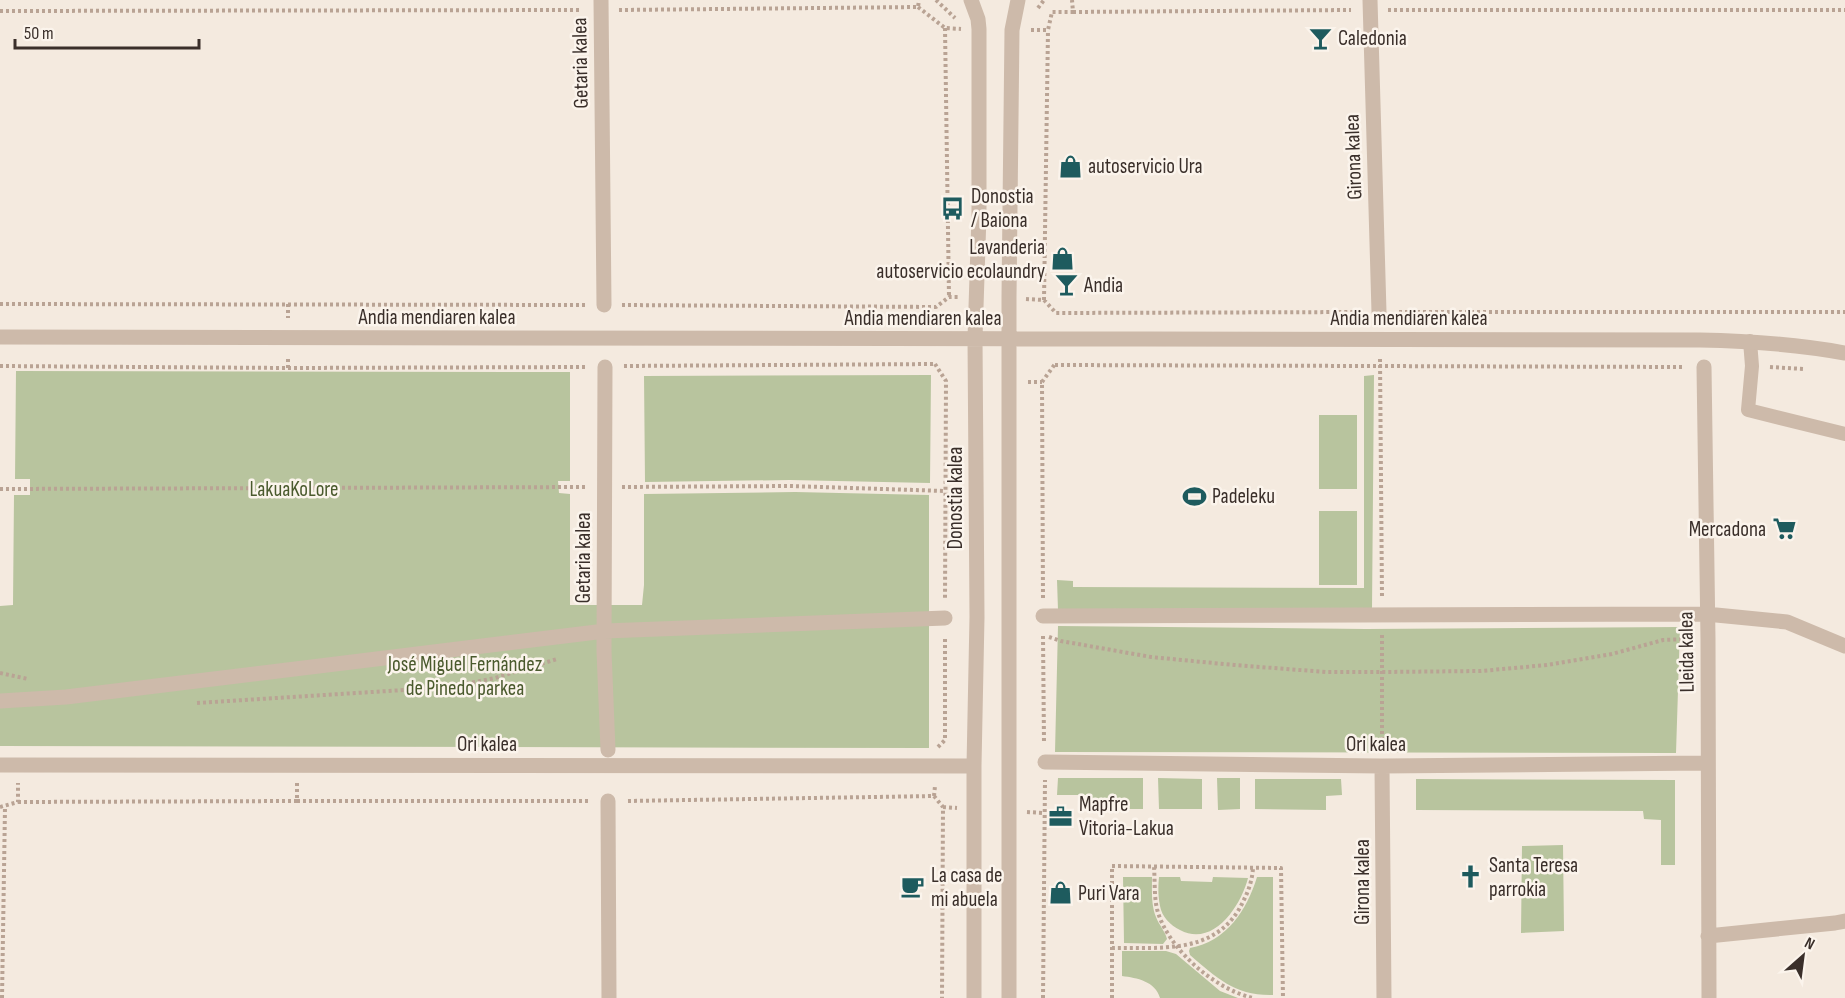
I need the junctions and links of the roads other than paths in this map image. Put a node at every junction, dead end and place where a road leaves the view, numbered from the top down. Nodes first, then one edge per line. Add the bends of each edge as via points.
1 (971, 0) edge
2 (1018, 0) edge
3 (601, 5) edge
4 (1370, 5) edge
5 (604, 305) road end
6 (1379, 312) road end
7 (0, 337) edge
8 (975, 338) junction
9 (1010, 339) junction
10 (1750, 341) junction
11 (1845, 353) edge
12 (605, 367) road end
13 (1704, 367) road end
14 (1845, 434) edge
15 (1706, 614) junction
16 (1043, 616) road end
17 (945, 618) road end
18 (605, 631) junction
19 (1845, 646) edge
20 (0, 701) edge
21 (608, 750) dead end
22 (1045, 762) road end
23 (1707, 763) junction
24 (0, 765) edge
25 (974, 766) junction
26 (1383, 766) junction
27 (609, 801) road end
28 (1845, 921) edge
29 (1708, 936) junction
30 (609, 998) edge
31 (974, 998) edge
32 (1010, 998) edge
33 (1384, 998) edge
34 (1709, 998) edge

1 - 8 street, Donostia kalea via 979,29 980,215
2 - 9 street via 1012,30
3 - 5 street, Getaria kalea
4 - 6 street, Girona kalea
7 - 8 street, Andia mendiaren kalea
8 - 9 street, Andia mendiaren kalea
8 - 25 street, Donostia kalea
9 - 10 street, Andia mendiaren kalea
9 - 32 street
10 - 11 street, Andia mendiaren kalea
10 - 14 lane via 1748,410
12 - 18 street, Getaria kalea
13 - 15 street, Lleida kalea
15 - 16 street
15 - 19 street via 1787,622
15 - 23 street, Lleida kalea
17 - 18 street
18 - 20 street via 66,697
18 - 21 street, Getaria kalea
22 - 26 street, Ori kalea
23 - 26 street, Ori kalea
23 - 29 street, Lleida kalea
24 - 25 street, Ori kalea
25 - 31 street, Donostia kalea
26 - 33 street, Girona kalea
27 - 30 street
28 - 29 street
29 - 34 street, Lleida kalea

